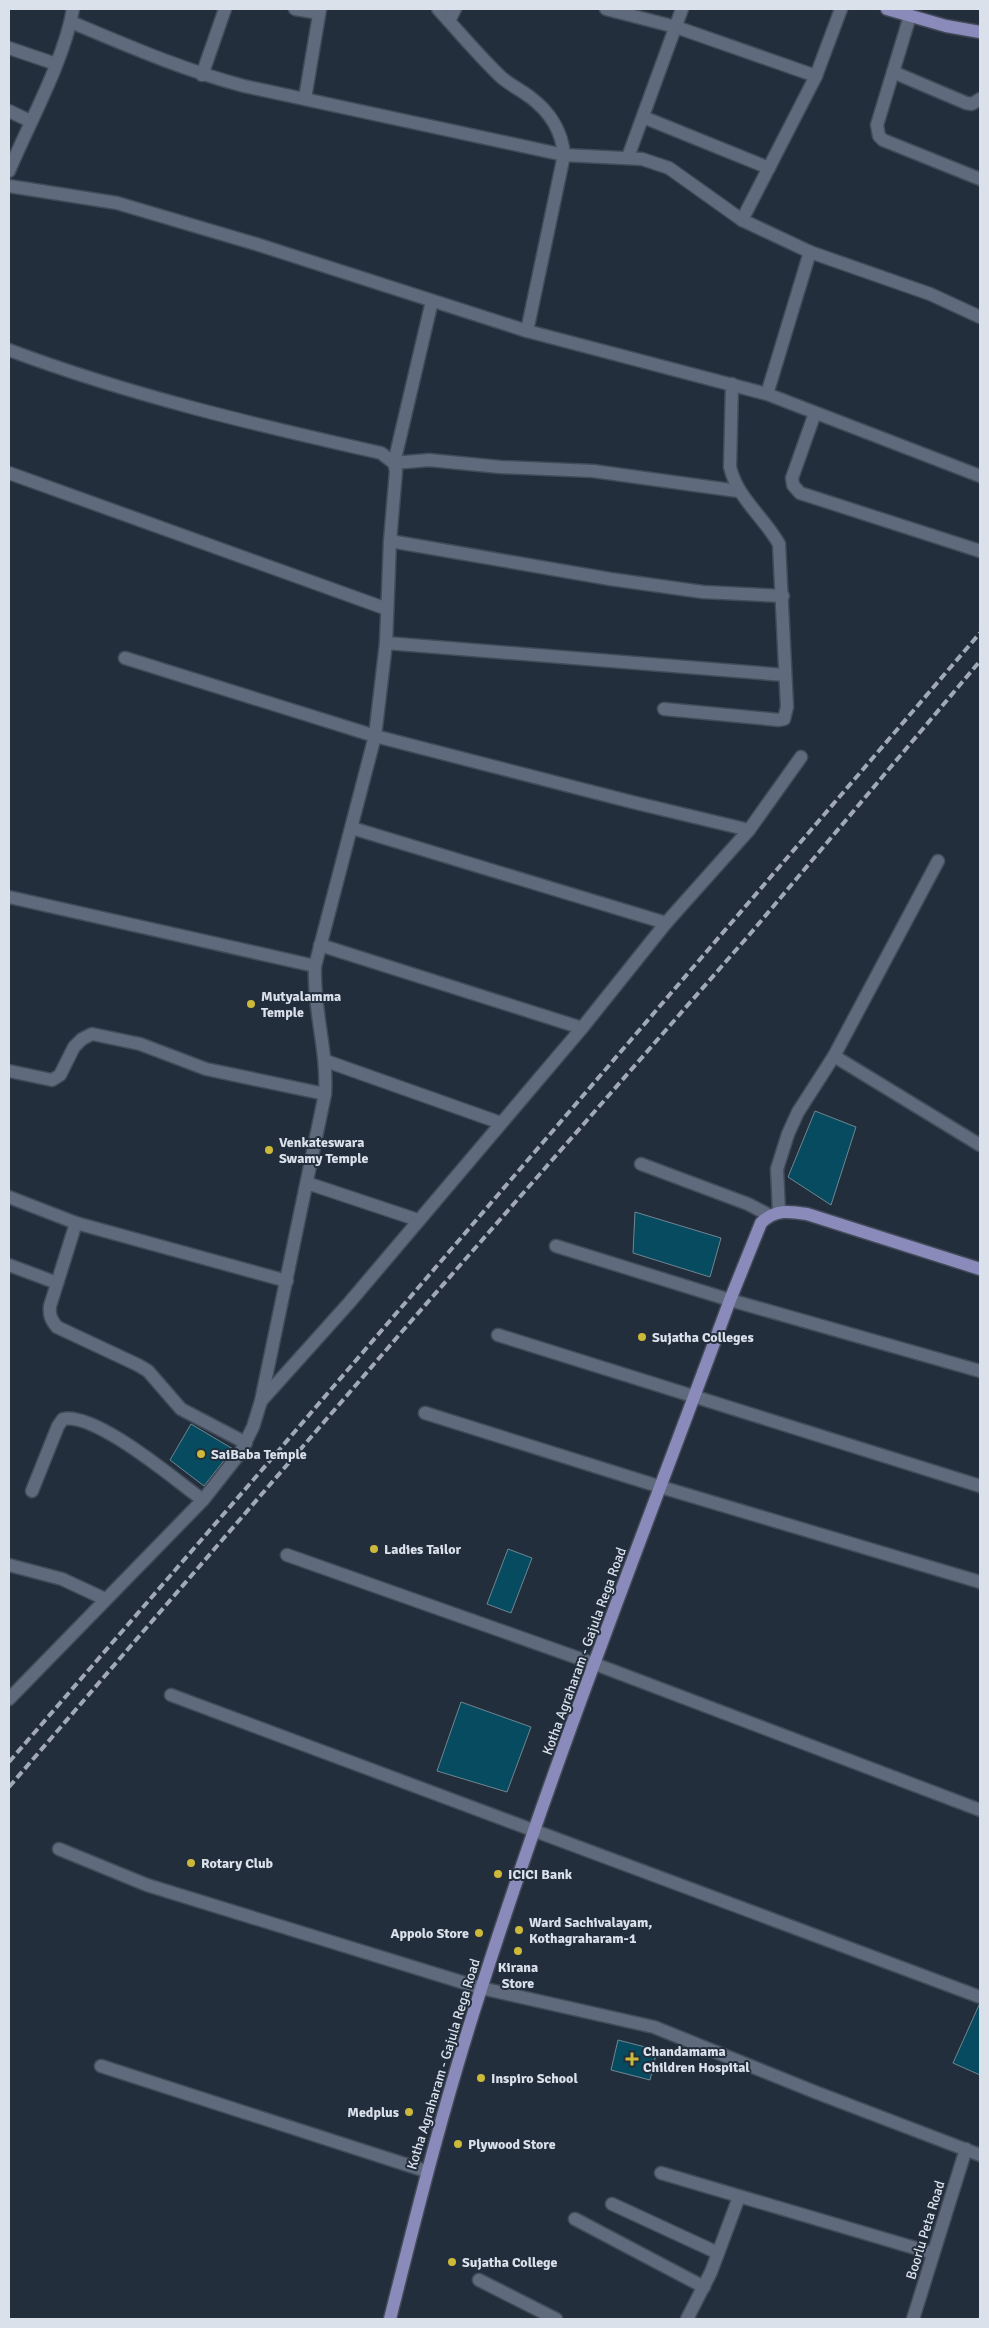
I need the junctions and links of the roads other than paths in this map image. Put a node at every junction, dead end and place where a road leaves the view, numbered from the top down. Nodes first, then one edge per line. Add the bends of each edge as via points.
1 (73, 9) edge
2 (225, 9) edge
3 (295, 9) edge
4 (438, 9) edge
5 (455, 9) edge
6 (606, 9) edge
7 (682, 9) edge
8 (841, 9) edge
9 (887, 9) edge
10 (320, 11) edge
11 (910, 16) junction
12 (449, 21) junction
13 (70, 22) junction
14 (676, 27) junction
15 (980, 32) edge
16 (9, 48) edge
17 (56, 64) junction
18 (893, 72) junction
19 (202, 75) junction
20 (816, 76) junction
21 (305, 98) junction
22 (980, 99) edge
23 (9, 111) edge
24 (643, 117) junction
25 (30, 121) junction
26 (564, 155) junction
27 (628, 157) junction
28 (768, 168) junction
29 (9, 171) edge
30 (980, 179) edge
31 (9, 186) edge
32 (742, 220) junction
33 (810, 252) junction
34 (432, 300) junction
35 (980, 317) edge
36 (528, 331) junction
37 (9, 350) edge
38 (732, 384) junction
39 (766, 394) junction
40 (815, 413) junction
41 (394, 462) junction
42 (9, 473) edge
43 (980, 476) edge
44 (738, 491) junction
45 (390, 541) junction
46 (980, 550) edge
47 (782, 596) junction
48 (387, 609) junction
49 (386, 643) junction
50 (125, 658) dead end
51 (785, 675) junction
52 (664, 709) dead end
53 (375, 736) junction
54 (801, 757) dead end
55 (352, 828) junction
56 (749, 830) junction
57 (938, 861) dead end
58 (9, 897) edge
59 (666, 923) junction
60 (320, 945) junction
61 (316, 966) junction
62 (582, 1028) junction
63 (834, 1056) junction
64 (326, 1061) junction
65 (9, 1071) edge
66 (325, 1094) junction
67 (501, 1123) junction
68 (980, 1145) edge
69 (641, 1164) dead end
70 (307, 1183) junction
71 (9, 1197) edge
72 (774, 1214) junction
73 (418, 1220) junction
74 (76, 1223) junction
75 (556, 1246) dead end
76 (9, 1265) edge
77 (980, 1269) edge
78 (288, 1281) junction
79 (57, 1283) junction
80 (730, 1300) junction
81 (498, 1335) dead end
82 (980, 1371) edge
83 (695, 1396) junction
84 (261, 1401) junction
85 (425, 1413) dead end
86 (246, 1443) junction
87 (980, 1486) edge
88 (660, 1487) junction
89 (32, 1491) dead end
90 (203, 1500) junction
91 (288, 1555) dead end
92 (9, 1565) edge
93 (980, 1582) edge
94 (105, 1599) junction
95 (595, 1664) junction
96 (171, 1695) dead end
97 (9, 1698) edge
98 (980, 1810) edge
99 (533, 1831) junction
100 (60, 1849) dead end
101 (481, 1988) junction
102 (980, 1997) edge
103 (101, 2066) dead end
104 (966, 2149) junction
105 (980, 2155) edge
106 (426, 2171) junction
107 (660, 2174) dead end
108 (739, 2197) junction
109 (612, 2204) dead end
110 (575, 2220) dead end
111 (718, 2253) junction
112 (932, 2253) junction
113 (479, 2280) dead end
114 (704, 2287) junction
115 (553, 2318) edge
116 (390, 2319) edge
117 (686, 2319) edge
118 (913, 2319) edge

1 - 13 street
2 - 19 street
3 - 10 street
4 - 12 street
5 - 12 street
6 - 14 street
7 - 14 street
8 - 20 street
9 - 11 main road
10 - 21 street
11 - 15 main road
11 - 18 street
12 - 26 street via 504,80 532,98 552,118
13 - 17 street
13 - 19 street
14 - 20 street
14 - 24 street
16 - 17 street
17 - 25 street
18 - 22 street via 966,103 972,104
18 - 30 street via 877,125 879,136
19 - 21 street
20 - 28 street
21 - 26 street
23 - 25 street
24 - 27 street
24 - 28 street
25 - 29 street
26 - 27 street
26 - 36 street
27 - 32 street via 669,168
28 - 32 street
31 - 34 street via 117,203
32 - 33 street
33 - 35 street via 930,294
33 - 39 street
34 - 36 street
34 - 41 street
36 - 38 street
37 - 41 street via 55,367 265,427 381,452
38 - 39 street
38 - 44 street via 730,467
39 - 40 street
40 - 43 street
40 - 46 street via 792,478 800,493
41 - 44 street via 429,460 593,471
41 - 45 street via 396,480
42 - 48 street
44 - 47 street via 770,528 779,544
45 - 47 street via 703,592
45 - 48 street
47 - 51 street
48 - 49 street
49 - 51 street
49 - 53 street
50 - 53 street
51 - 52 street via 788,706 784,719
53 - 55 street
53 - 56 street
54 - 56 street
55 - 59 street
55 - 60 street
56 - 59 street
57 - 63 street
58 - 61 street
59 - 62 street
60 - 61 street
60 - 62 street
61 - 64 street via 314,992
62 - 67 street
63 - 68 street
63 - 72 street via 798,1112 780,1154
64 - 66 street
64 - 67 street
65 - 66 street via 52,1080 60,1075 74,1047 92,1034 140,1044 206,1069
66 - 70 street
67 - 73 street
69 - 72 street
70 - 73 street
70 - 78 street
71 - 74 street
72 - 77 main road via 807,1214
72 - 80 main road, Kotha Agraharam - Gajula Rega Road via 761,1223
73 - 84 street
74 - 78 street
74 - 79 street
75 - 80 street
76 - 79 street
78 - 84 street
79 - 86 street via 49,1314 57,1326 143,1368 181,1409
80 - 82 street
80 - 83 main road, Kotha Agraharam - Gajula Rega Road
81 - 83 street
83 - 87 street
83 - 88 main road, Kotha Agraharam - Gajula Rega Road
84 - 86 street
85 - 88 street
86 - 90 street
88 - 93 street
88 - 95 main road, Kotha Agraharam - Gajula Rega Road
89 - 90 street via 58,1426 63,1418 71,1417 102,1427
90 - 94 street
91 - 95 street
92 - 94 street via 62,1579
94 - 97 street
95 - 98 street
95 - 99 main road, Kotha Agraharam - Gajula Rega Road
96 - 99 street
99 - 101 main road, Kotha Agraharam - Gajula Rega Road
99 - 102 street
100 - 101 street via 147,1885
101 - 104 street via 654,2027
101 - 106 main road, Kotha Agraharam - Gajula Rega Road
103 - 106 street
104 - 105 street
104 - 112 street, Boorlu Peta Road
106 - 116 main road, Kotha Agraharam - Gajula Rega Road
107 - 108 street
108 - 111 street
108 - 112 street
109 - 111 street
110 - 114 street
111 - 114 street
112 - 118 street, Boorlu Peta Road
113 - 115 street
114 - 117 street

